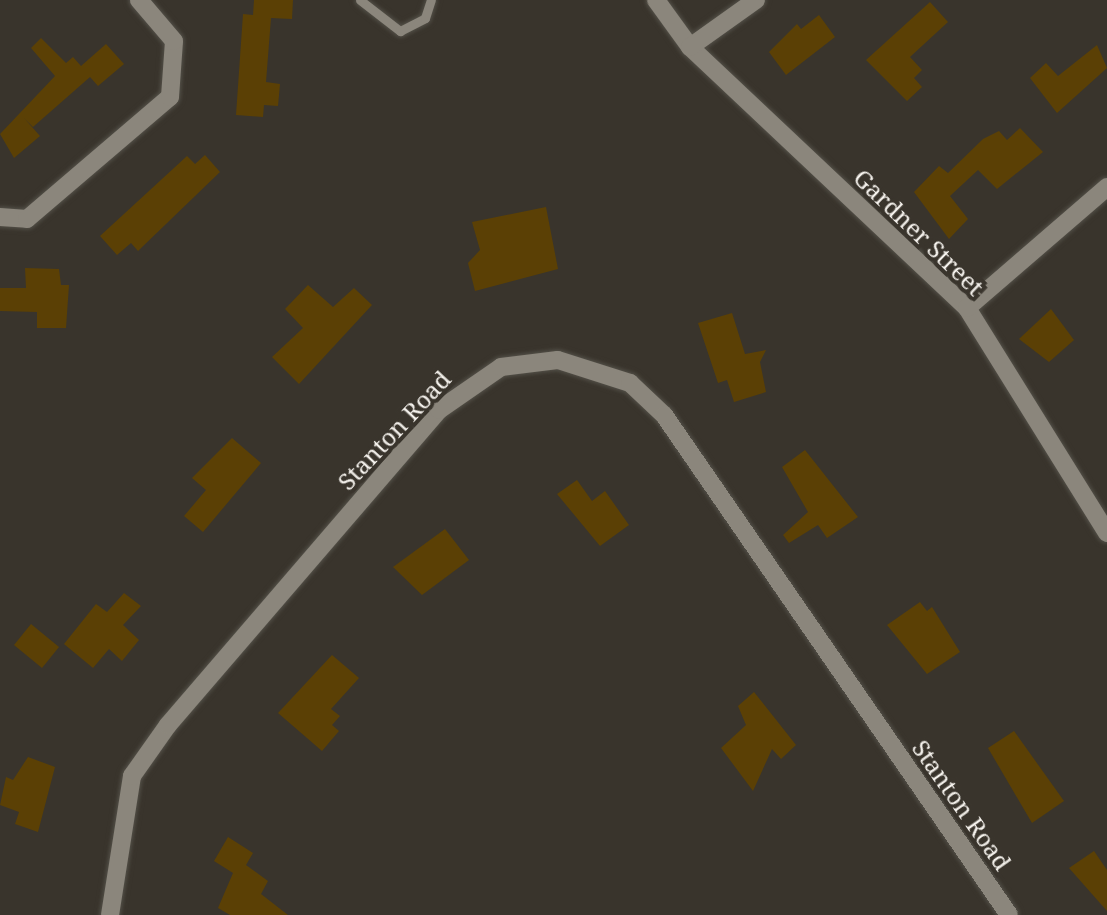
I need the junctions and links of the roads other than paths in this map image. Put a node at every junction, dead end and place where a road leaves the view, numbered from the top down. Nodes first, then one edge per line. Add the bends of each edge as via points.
1 (139, 0) edge
2 (360, 0) edge
3 (431, 0) edge
4 (656, 0) edge
5 (756, 0) edge
6 (690, 47) junction
7 (1107, 187) edge
8 (0, 217) edge
9 (967, 308) junction
10 (1107, 533) edge
11 (110, 915) edge
12 (1009, 915) edge

1 - 8 street via 174,41 170,97 27,219
2 - 3 lane via 400,31 425,18
4 - 6 street, Gardner Street
5 - 6 street
6 - 9 street, Gardner Street
7 - 9 street
9 - 10 street, Gardner Street
11 - 12 street, Stanton Road via 132,776 168,725 439,410 501,367 558,360 630,383 664,415

